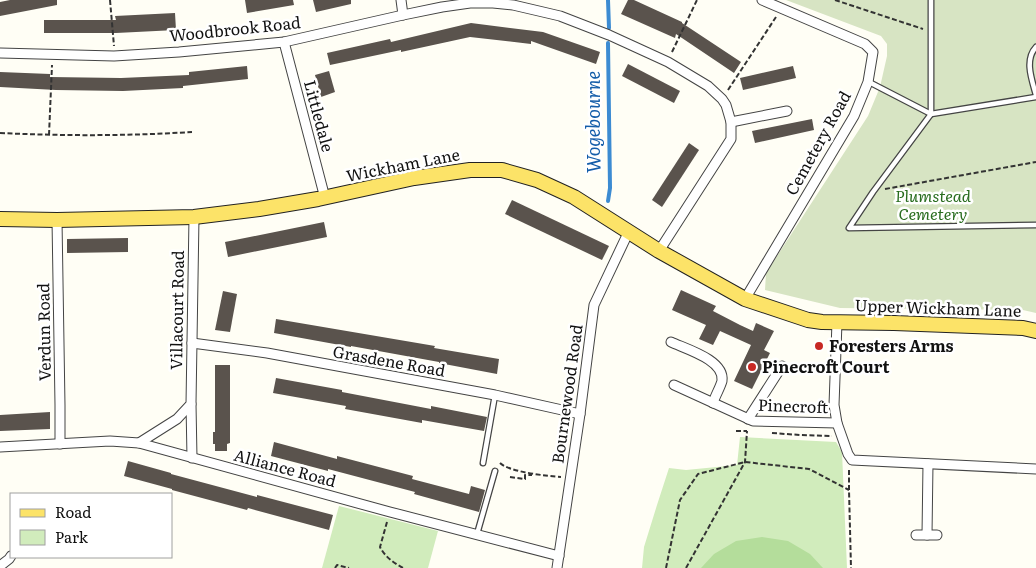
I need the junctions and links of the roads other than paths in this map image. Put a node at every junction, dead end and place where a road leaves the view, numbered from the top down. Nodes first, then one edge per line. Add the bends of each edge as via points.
1 (401, 0) edge
2 (762, 0) edge
3 (930, 0) edge
4 (403, 14) junction
5 (284, 42) junction
6 (1036, 47) edge
7 (0, 53) edge
8 (868, 82) junction
9 (1036, 96) edge
10 (787, 112) dead end
11 (932, 114) junction
12 (731, 122) junction
13 (325, 198) junction
14 (194, 217) junction
15 (0, 219) edge
16 (57, 220) junction
17 (1036, 225) edge
18 (629, 231) junction
19 (659, 251) junction
20 (745, 299) junction
21 (837, 322) junction
22 (1036, 331) edge
23 (671, 342) dead end
24 (192, 344) junction
25 (782, 366) dead end
26 (674, 385) dead end
27 (495, 395) junction
28 (713, 403) junction
29 (191, 404) junction
30 (580, 414) junction
31 (748, 419) junction
32 (837, 423) junction
33 (139, 443) junction
34 (60, 444) junction
35 (0, 447) edge
36 (192, 458) junction
37 (483, 463) dead end
38 (928, 464) junction
39 (1036, 469) edge
40 (495, 470) dead end
41 (477, 534) junction
42 (916, 535) dead end
43 (927, 535) junction
44 (937, 535) dead end
45 (559, 556) junction
46 (10, 557) edge
47 (0, 566) edge
48 (557, 568) edge

1 - 4 street
2 - 8 street, Cemetery Road via 865,44 873,52
3 - 11 lane
4 - 5 street, Woodbrook Road
4 - 12 street, Woodbrook Road via 470,3 493,3 560,16 668,62 708,86 726,105
5 - 7 street, Woodbrook Road via 114,56
5 - 13 street, Littledale
6 - 9 lane via 1029,62
8 - 11 lane
8 - 20 street, Cemetery Road via 854,116
9 - 11 lane
10 - 12 street
11 - 17 lane via 849,228
12 - 19 street via 731,139
13 - 14 main road, Wickham Lane
13 - 18 main road, Wickham Lane via 414,178 470,170 502,170 555,188
14 - 16 main road, Wickham Lane
14 - 24 street, Villacourt Road
15 - 16 main road, Wickham Lane
16 - 34 street, Verdun Road
18 - 19 main road, Wickham Lane
18 - 30 street, Bournewood Road via 594,305
19 - 20 main road, Wickham Lane
20 - 21 main road, Wickham Lane via 808,320
21 - 22 main road, Upper Wickham Lane
21 - 32 street via 834,405
23 - 28 street via 716,365 722,381
24 - 27 street, Grasdene Road via 267,353
24 - 29 street, Villacourt Road
25 - 31 street, Pinecroft
26 - 28 street, Pinecroft
27 - 30 street, Grasdene Road
27 - 37 lane
28 - 31 street, Pinecroft
29 - 33 street via 176,419
29 - 36 street, Villacourt Road
30 - 45 street, Bournewood Road
31 - 32 street, Pinecroft via 752,422
32 - 38 street via 848,454 854,460
33 - 34 street, Alliance Road
33 - 36 street, Alliance Road
34 - 35 street, Alliance Road
36 - 41 street, Alliance Road
38 - 39 street
38 - 43 street
40 - 41 lane
41 - 45 street, Alliance Road
42 - 43 street
43 - 44 street
45 - 48 street, Bournewood Road
46 - 47 street

